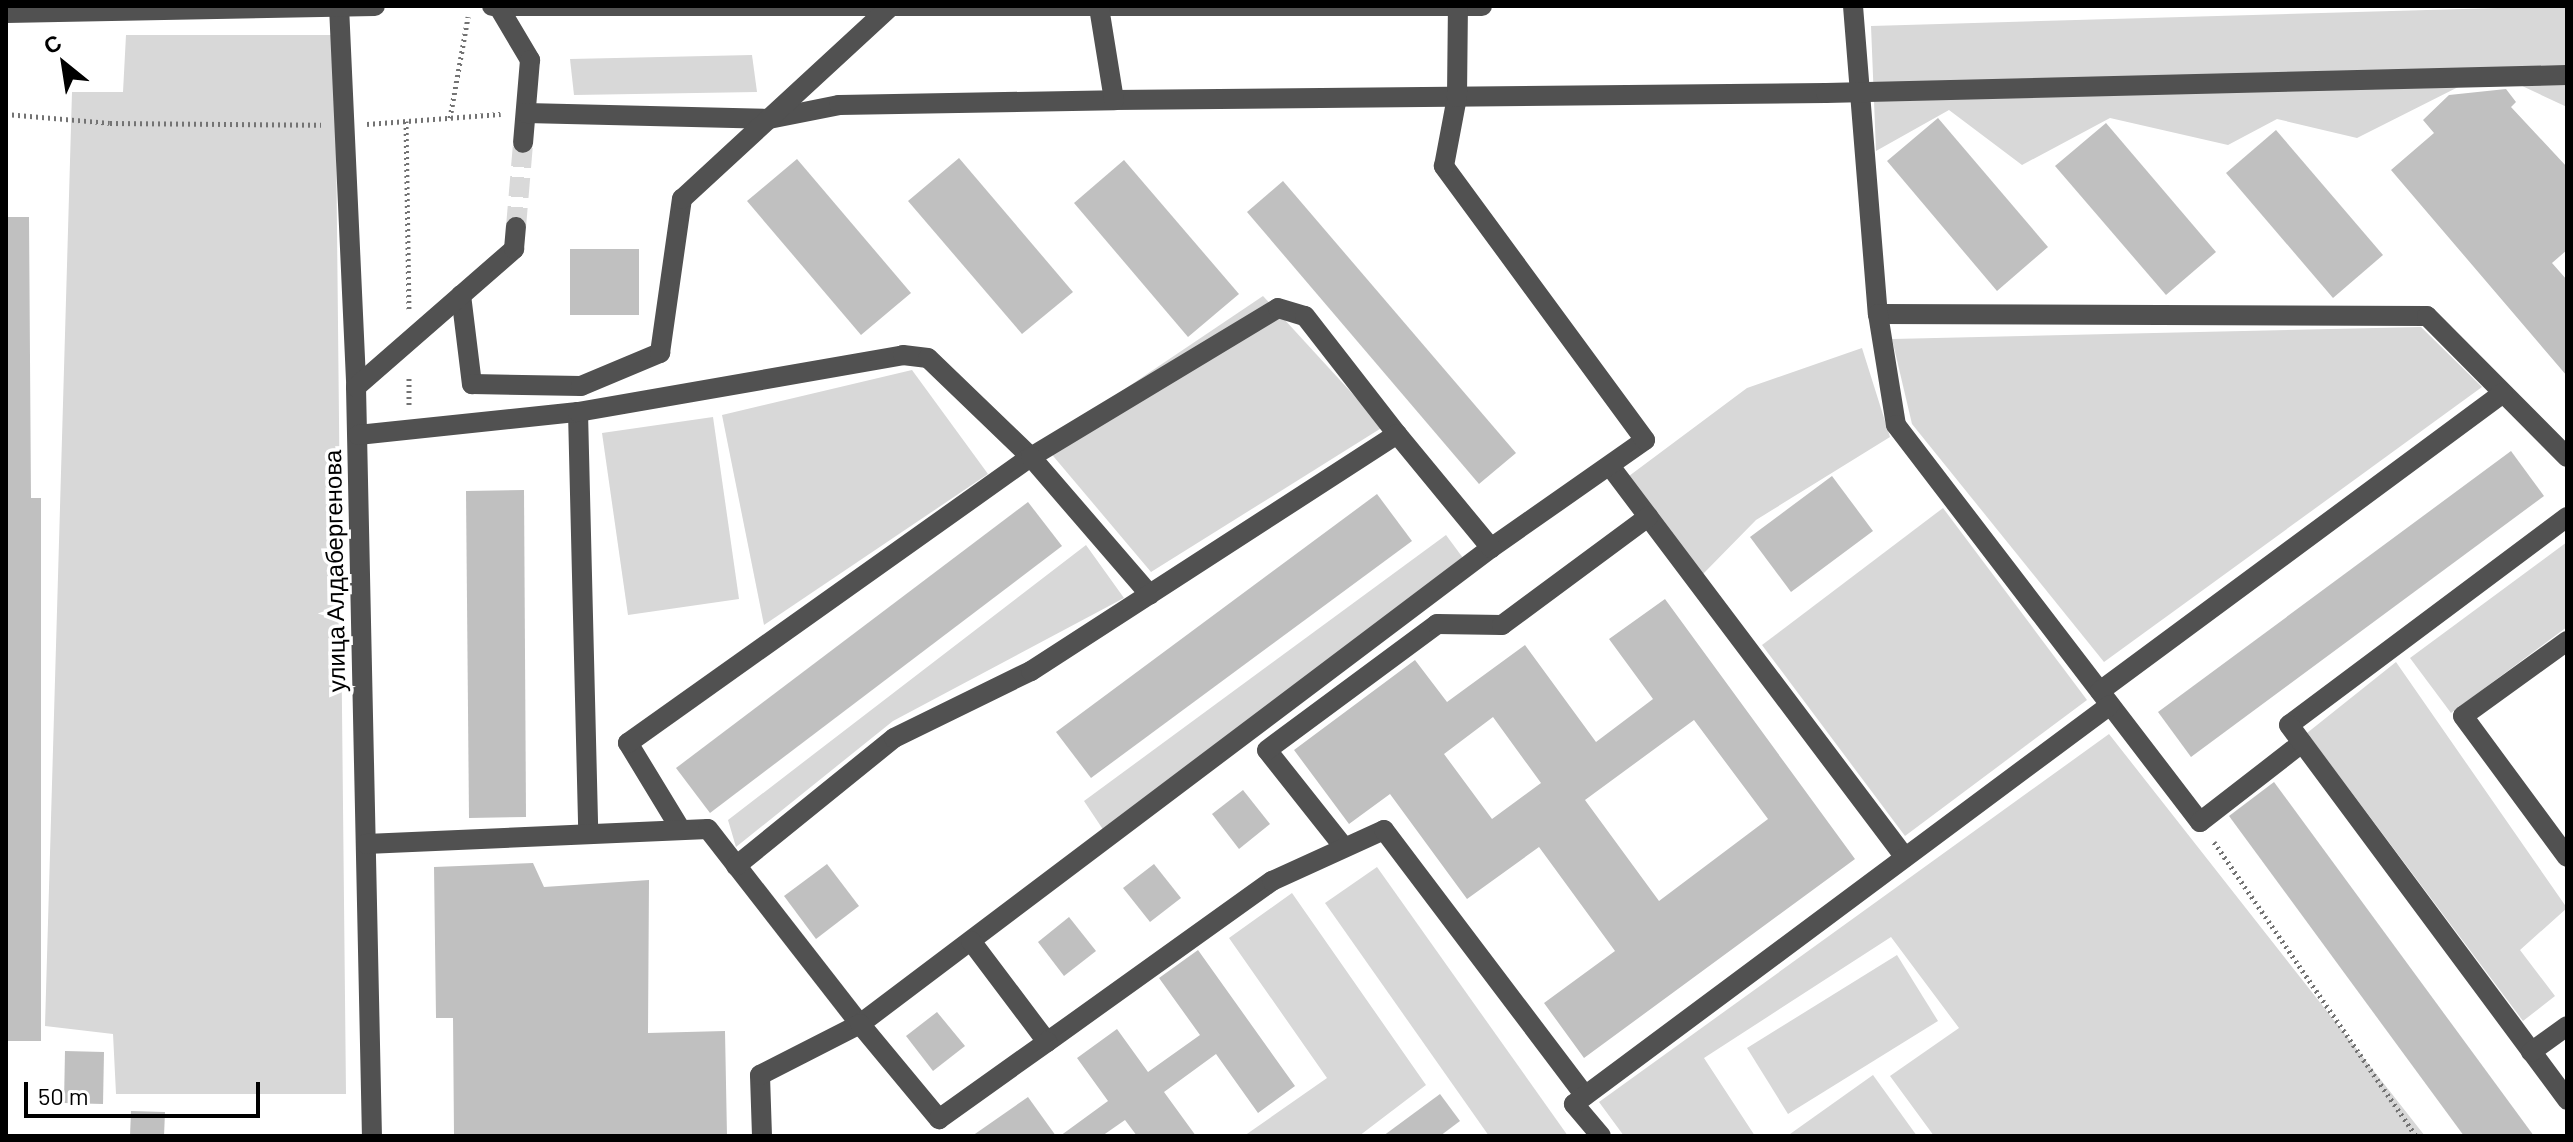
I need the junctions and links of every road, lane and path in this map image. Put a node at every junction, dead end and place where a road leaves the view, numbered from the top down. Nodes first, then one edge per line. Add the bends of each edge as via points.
1 (338, 6) edge
2 (375, 6) edge
3 (470, 6) edge
4 (495, 6) edge
5 (1482, 6) edge
6 (1853, 6) edge
7 (890, 7) edge
8 (1099, 7) edge
9 (1458, 7) edge
10 (6, 13) edge
11 (2567, 75) edge
12 (1859, 92) junction
13 (1457, 97) junction
14 (1114, 100) junction
15 (526, 113) junction
16 (6, 114) edge
17 (450, 118) junction
18 (769, 119) junction
19 (406, 121) junction
20 (343, 125) junction
21 (523, 143) tunnel mouth
22 (516, 227) tunnel mouth
23 (461, 295) junction
24 (1878, 314) junction
25 (409, 341) junction
26 (356, 387) junction
27 (2503, 393) junction
28 (578, 412) junction
29 (409, 430) junction
30 (1397, 434) junction
31 (358, 435) junction
32 (1031, 457) junction
33 (2567, 457) edge
34 (1610, 466) junction
35 (1648, 517) junction
36 (2567, 517) edge
37 (1491, 548) junction
38 (1150, 595) junction
39 (2567, 641) edge
40 (2105, 698) junction
41 (2302, 743) junction
42 (2200, 822) junction
43 (681, 830) junction
44 (588, 834) junction
45 (366, 844) junction
46 (1343, 846) junction
47 (1905, 857) junction
48 (2567, 857) edge
49 (736, 866) junction
50 (971, 941) junction
51 (860, 1024) junction
52 (2567, 1026) edge
53 (1047, 1042) junction
54 (2531, 1052) junction
55 (1585, 1096) junction
56 (2567, 1100) edge
57 (372, 1136) edge
58 (762, 1136) edge
59 (1601, 1136) edge
60 (2416, 1136) edge

1 - 2 street
1 - 10 street
1 - 20 street, улица Алдабергенова
3 - 17 path
4 - 7 street
4 - 15 street via 530,60
5 - 9 street
6 - 12 street
7 - 8 street
7 - 18 street
8 - 9 street
8 - 14 street
9 - 13 street
11 - 12 street
12 - 13 street
12 - 24 street
13 - 14 street
13 - 34 street via 1444,166 1645,440
14 - 18 street via 839,105
15 - 17 path
15 - 18 street
15 - 21 street
16 - 20 path via 110,123
17 - 19 path
18 - 23 street via 682,199 660,353 581,386 472,384
19 - 20 path
19 - 25 path
20 - 26 street, улица Алдабергенова
22 - 23 street via 514,249
23 - 25 street
24 - 27 street via 2427,316
24 - 40 street via 1896,425
25 - 26 street
25 - 29 path
26 - 31 street, улица Алдабергенова
27 - 33 street
27 - 40 street
28 - 29 street
28 - 32 street via 903,355 928,358
28 - 44 street
29 - 31 street
30 - 32 street via 1305,316 1278,308
30 - 37 street
30 - 38 street
31 - 45 street, улица Алдабергенова
32 - 38 street
32 - 43 street via 628,743
34 - 35 street
34 - 37 street
35 - 46 street via 1502,625 1437,624 1267,750
35 - 47 street
36 - 41 street via 2289,725
37 - 50 street
38 - 49 street via 1031,671 894,738
39 - 48 street via 2463,716
40 - 42 street
40 - 47 street
41 - 42 street
41 - 54 street
42 - 60 path
43 - 44 street
43 - 49 street via 708,829
44 - 45 street
45 - 57 street, улица Алдабергенова
46 - 53 street via 1272,881
46 - 55 street via 1384,830
47 - 55 street
49 - 51 street
50 - 51 street
50 - 53 street
51 - 53 street via 939,1119
51 - 58 street via 760,1075
52 - 54 street
54 - 56 street
55 - 59 street via 1574,1104

